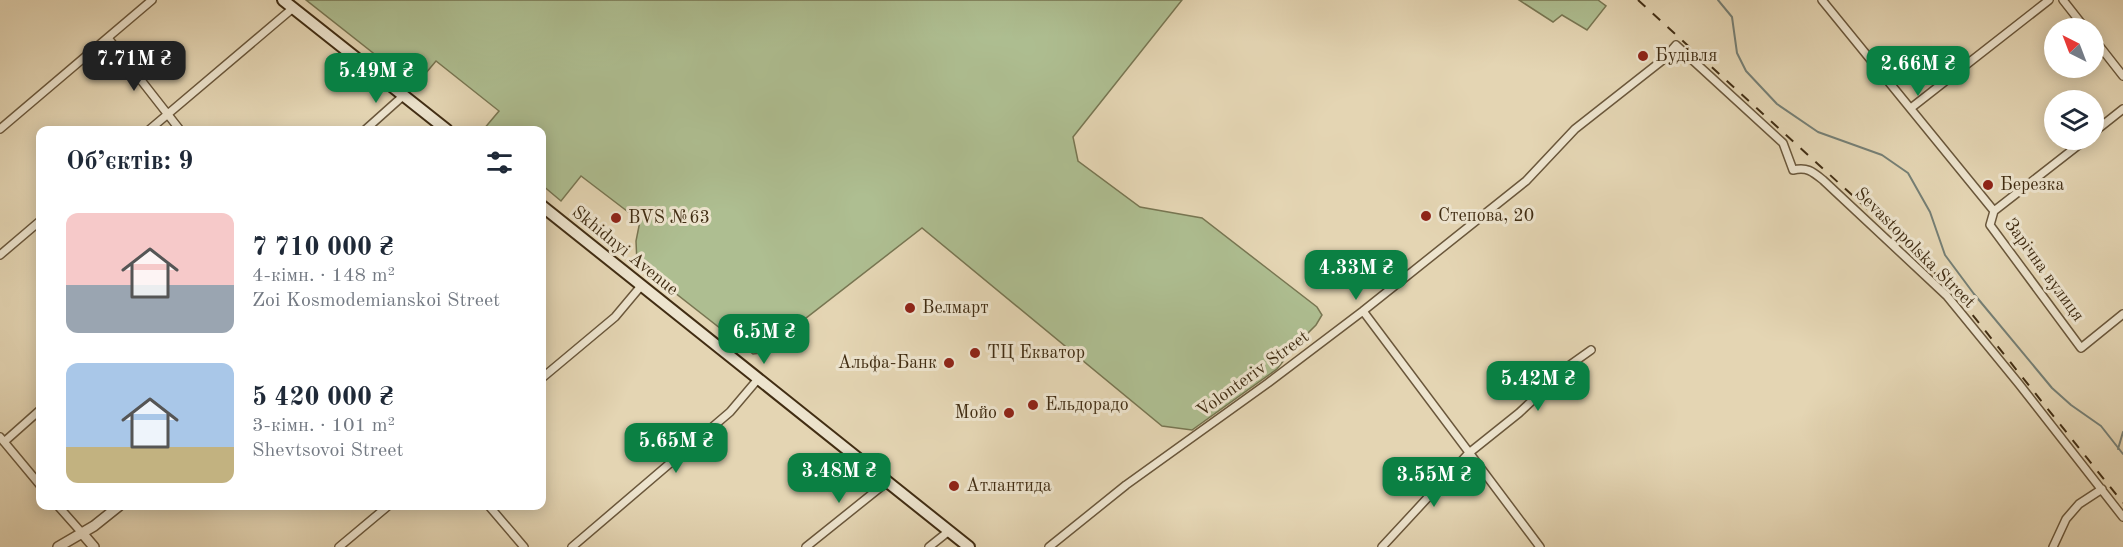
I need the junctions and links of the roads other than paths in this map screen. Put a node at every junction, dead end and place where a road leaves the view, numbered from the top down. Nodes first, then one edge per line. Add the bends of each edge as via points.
1 (152, 0) edge
2 (284, 0) edge
3 (1822, 0) edge
4 (2049, 0) edge
5 (2063, 0) edge
6 (293, 8) junction
7 (2077, 18) edge
8 (108, 38) junction
9 (2104, 52) edge
10 (1664, 59) joint
11 (2123, 76) edge
12 (403, 96) junction
13 (1911, 108) junction
14 (2123, 109) edge
15 (168, 115) junction
16 (2104, 124) edge
17 (154, 126) edge
18 (177, 126) edge
19 (369, 126) edge
20 (442, 126) edge
21 (0, 129) edge
22 (2072, 150) edge
23 (546, 209) edge
24 (1994, 211) junction
25 (36, 224) edge
26 (0, 255) edge
27 (641, 286) junction
28 (1363, 311) junction
29 (2123, 314) edge
30 (1591, 350) dead end
31 (546, 375) edge
32 (758, 379) junction
33 (36, 413) edge
34 (2, 440) edge
35 (1469, 453) junction
36 (36, 479) edge
37 (887, 482) junction
38 (2102, 489) junction
39 (62, 510) edge
40 (114, 510) edge
41 (383, 510) edge
42 (492, 510) edge
43 (2123, 517) edge
44 (949, 531) junction
45 (82, 533) junction
46 (58, 547) edge
47 (94, 547) edge
48 (339, 547) edge
49 (524, 547) edge
50 (572, 547) edge
51 (806, 547) edge
52 (929, 547) edge
53 (969, 547) edge
54 (1049, 547) edge
55 (1382, 547) edge
56 (1540, 547) edge
57 (2053, 547) edge

1 - 8 street
2 - 6 main road
3 - 13 street, Зарічна вулиця
4 - 13 street
5 - 7 street
6 - 12 main road
6 - 15 street
8 - 15 street
8 - 21 street
9 - 11 street
10 - 28 street, Volonteriv Street via 1575,129 1526,182
10 - 38 street, Sevastopolska Street via 1676,45 1783,143 1793,170 1810,169 1947,296
12 - 19 street
12 - 20 main road
13 - 24 street, Зарічна вулиця
14 - 16 street
15 - 17 street
15 - 18 street
22 - 24 street
23 - 27 main road, Skhidnyi Avenue
24 - 29 street, Зарічна вулиця via 1990,225 2081,348
25 - 26 street
27 - 31 street via 615,317
27 - 32 main road, Skhidnyi Avenue
28 - 35 street
28 - 54 street, Volonteriv Street via 1126,485
30 - 35 street via 1553,377 1535,398
32 - 37 main road, Skhidnyi Avenue
32 - 50 street via 730,412
33 - 34 street
34 - 36 street
35 - 55 street
35 - 56 street
37 - 44 main road, Skhidnyi Avenue
37 - 51 street
38 - 43 street, Sevastopolska Street
38 - 57 street via 2079,504 2066,519
39 - 45 street
40 - 45 street
41 - 48 street
42 - 49 street
44 - 52 street
44 - 53 main road, Skhidnyi Avenue
45 - 46 street
45 - 47 street

